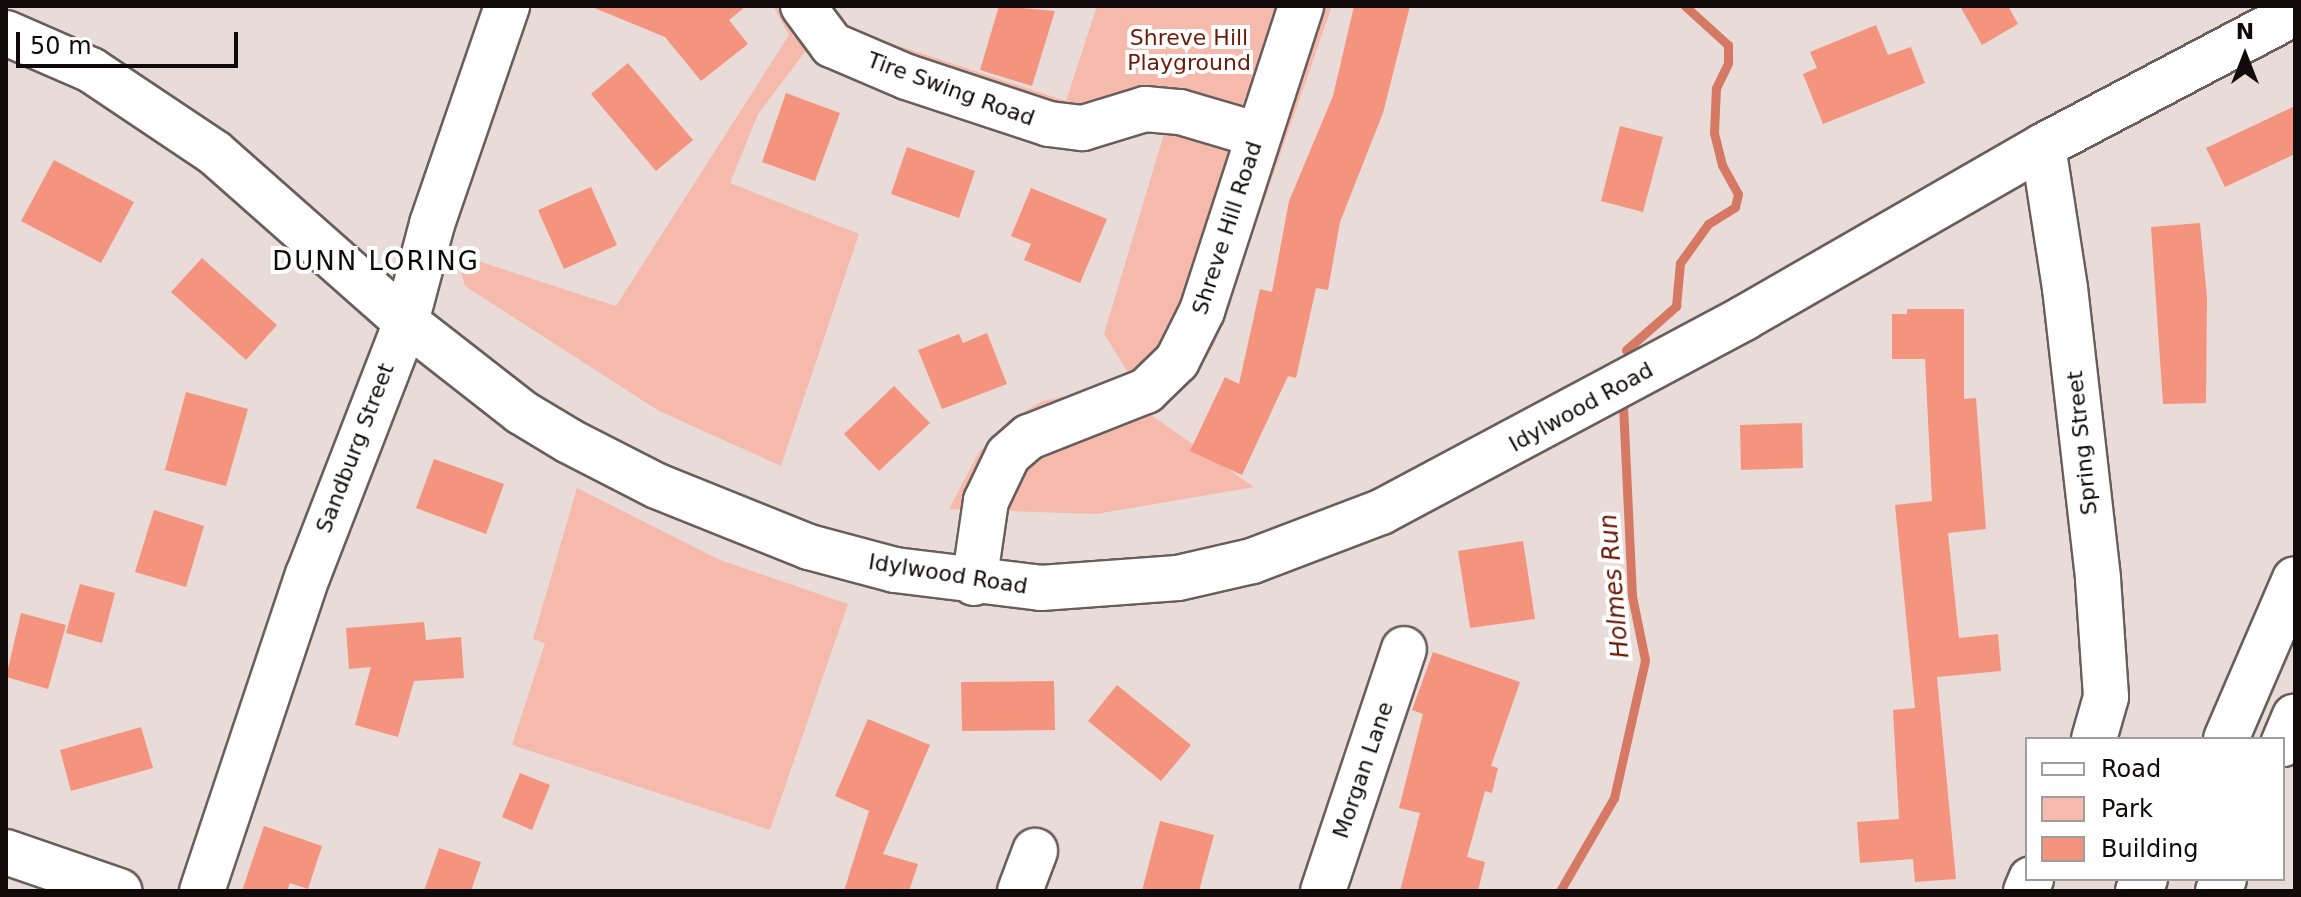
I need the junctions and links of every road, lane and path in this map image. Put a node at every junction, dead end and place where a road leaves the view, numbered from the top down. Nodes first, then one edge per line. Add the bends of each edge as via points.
1 (507, 6) edge
2 (803, 6) edge
3 (1301, 6) edge
4 (2295, 13) edge
5 (6, 33) edge
6 (1258, 135) junction
7 (2043, 146) junction
8 (406, 322) junction
9 (2295, 579) edge
10 (974, 583) junction
11 (1404, 649) dead end
12 (2295, 716) edge
13 (2227, 736) edge
14 (2095, 737) edge
15 (2285, 739) edge
16 (1035, 851) dead end
17 (6, 852) edge
18 (119, 891) edge
19 (202, 891) edge
20 (1020, 891) edge
21 (1323, 891) edge

1 - 8 main road, Sandburg Street via 432,224
2 - 6 main road, Tire Swing Road via 832,45 907,77 1049,124 1083,128 1145,109 1180,112
3 - 6 main road, Shreve Hill Road
4 - 7 main road, Idylwood Road
5 - 8 main road, Idylwood Road via 91,70 215,153
6 - 10 main road, Shreve Hill Road via 1202,311 1177,361 1146,391 1029,437 1008,455 986,501
7 - 10 main road, Idylwood Road via 1501,450 1323,538 1178,578 1041,588
7 - 14 main road, Spring Street via 2098,579 2106,697
8 - 10 main road, Idylwood Road via 521,412 657,486 809,547 895,570
8 - 19 main road, Sandburg Street via 308,575
9 - 13 main road
11 - 21 main road, Morgan Lane
12 - 15 main road
16 - 20 main road
17 - 18 main road

